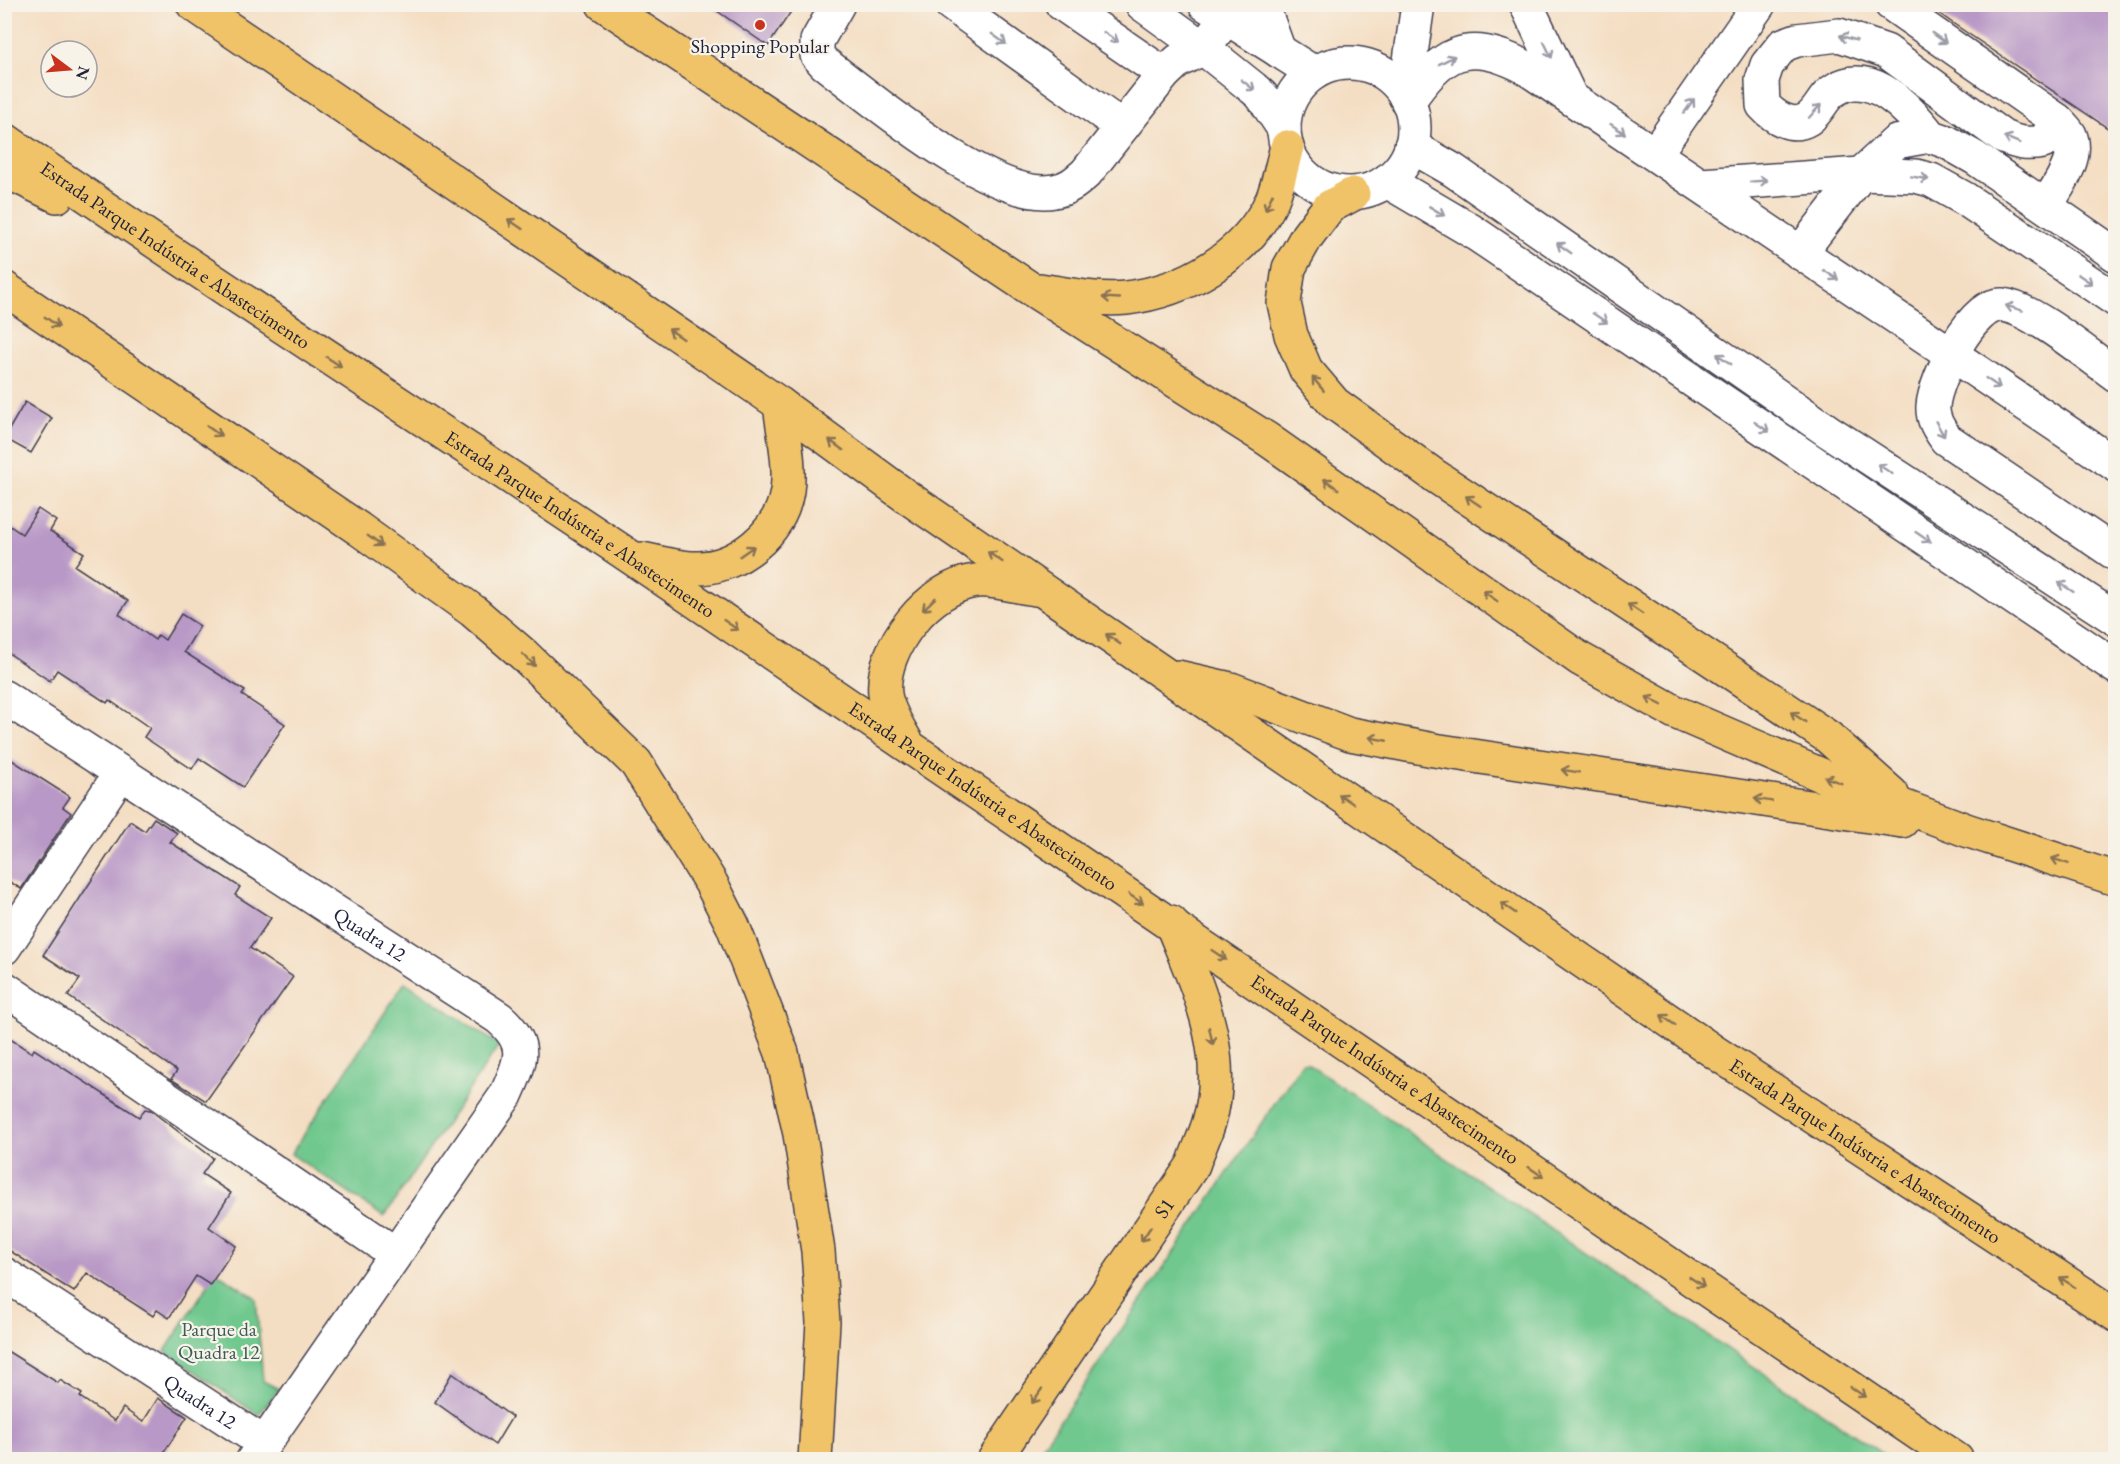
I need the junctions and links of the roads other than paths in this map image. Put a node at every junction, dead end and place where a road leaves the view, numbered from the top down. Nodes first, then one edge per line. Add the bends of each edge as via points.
1 (193, 4) edge
2 (603, 4) edge
3 (838, 4) edge
4 (951, 4) edge
5 (1062, 4) edge
6 (1142, 4) edge
7 (1262, 4) edge
8 (1418, 4) edge
9 (1526, 4) edge
10 (1760, 4) edge
11 (1891, 4) edge
12 (1223, 10) edge
13 (1203, 48) junction
14 (1279, 51) junction
15 (1314, 73) junction
16 (1164, 74) junction
17 (1570, 96) junction
18 (1406, 99) junction
19 (2058, 120) junction
20 (1122, 127) junction
21 (1929, 136) junction
22 (1285, 138) junction
23 (4, 139) edge
24 (1411, 146) junction
25 (1655, 154) junction
26 (4, 170) edge
27 (1861, 174) junction
28 (1387, 181) junction
29 (1701, 185) junction
30 (1353, 194) junction
31 (2046, 206) junction
32 (162, 249) junction
33 (1800, 253) junction
34 (2115, 255) edge
35 (4, 288) edge
36 (1031, 290) junction
37 (2115, 300) edge
38 (1951, 355) junction
39 (2115, 375) edge
40 (780, 404) junction
41 (2115, 465) edge
42 (2115, 554) edge
43 (630, 557) junction
44 (1043, 590) junction
45 (2115, 619) edge
46 (2115, 667) edge
47 (1161, 673) junction
48 (4, 697) edge
49 (908, 745) junction
50 (120, 774) junction
51 (1907, 808) junction
52 (1966, 830) junction
53 (2115, 879) edge
54 (1171, 922) junction
55 (4, 948) edge
56 (4, 988) edge
57 (394, 1253) junction
58 (4, 1274) edge
59 (2115, 1315) edge
60 (258, 1451) edge
61 (815, 1460) edge
62 (994, 1460) edge
63 (1957, 1460) edge

40 -> 1 highway, Estrada Parque Indústria e Abastecimento
2 - 36 highway
3 - 20 street via 817,42 817,55 824,63 921,137 1005,186 1041,192 1072,186
4 -> 20 street
5 -> 16 street
6 - 13 street
7 - 14 street
8 - 18 street
9 -> 17 street
25 -> 10 street
11 -> 19 street
12 - 13 street
12 - 14 street
13 - 16 street via 1178,61
13 -> 22 street via 1262,96
14 - 15 street
15 - 18 street via 1348,63 1365,65 1395,82
15 - 22 street via 1301,84 1288,105
16 - 20 street
18 -> 17 street via 1442,61 1482,51 1523,66
17 -> 25 street
18 - 24 street via 1412,112
19 -> 21 street via 2043,142 2013,141 1886,51 1839,35 1783,45 1767,65 1762,80 1763,105 1777,117 1795,122 1807,119 1837,88 1859,82 1893,99 1916,117
19 - 31 street via 2070,135 2072,152 2064,176
21 - 27 street via 1896,142
21 - 31 street via 1956,147
22 - 30 street via 1294,163 1305,176 1319,186
22 -> 36 highway via 1272,198 1262,218 1250,235 1216,266 1177,285 1125,298
23 - 32 highway, Estrada Parque Indústria e Abastecimento
24 - 28 street via 1400,168
45 -> 24 street via 1828,431 1453,170
25 - 29 street
26 - 32 highway
29 -> 27 street
27 - 33 street
27 -> 37 street via 1916,176 1943,185
28 - 30 street
28 -> 46 street via 1470,231
29 - 33 street
51 -> 30 highway via 1828,737 1426,470 1334,403 1306,370 1291,335 1284,303 1289,268 1307,236 1329,207
31 - 34 street
32 -> 43 highway, Estrada Parque Indústria e Abastecimento
33 -> 38 street
35 -> 61 highway via 473,611 636,763 711,883 733,926 782,1053 800,1134 818,1251 823,1322
51 -> 36 highway via 1675,712 1580,659 1268,439
39 -> 38 street via 2025,312 2002,305 1984,309
38 -> 41 street
38 -> 42 street via 1932,408 1935,424 1946,439
43 -> 40 highway via 695,568 717,565 745,554 757,543 778,514 787,493
44 -> 40 highway, Estrada Parque Indústria e Abastecimento
43 -> 49 highway, Estrada Parque Indústria e Abastecimento
47 -> 44 highway, Estrada Parque Indústria e Abastecimento
44 -> 49 highway via 978,581 955,586 918,614 889,664 885,694
52 -> 47 highway via 1350,734 1231,689
59 -> 47 highway, Estrada Parque Indústria e Abastecimento via 1716,1053
48 - 50 street, Quadra 12
49 -> 54 highway, Estrada Parque Indústria e Abastecimento
50 - 55 street
50 - 57 street, Quadra 12 via 512,1029 521,1063 506,1095
51 - 52 highway
53 -> 52 highway
54 -> 62 highway, S1 via 1205,1009 1215,1052 1215,1088 1209,1121 1193,1165
54 -> 63 highway, Estrada Parque Indústria e Abastecimento
56 - 57 street
57 - 60 street, Quadra 12
58 - 60 street, Quadra 12

